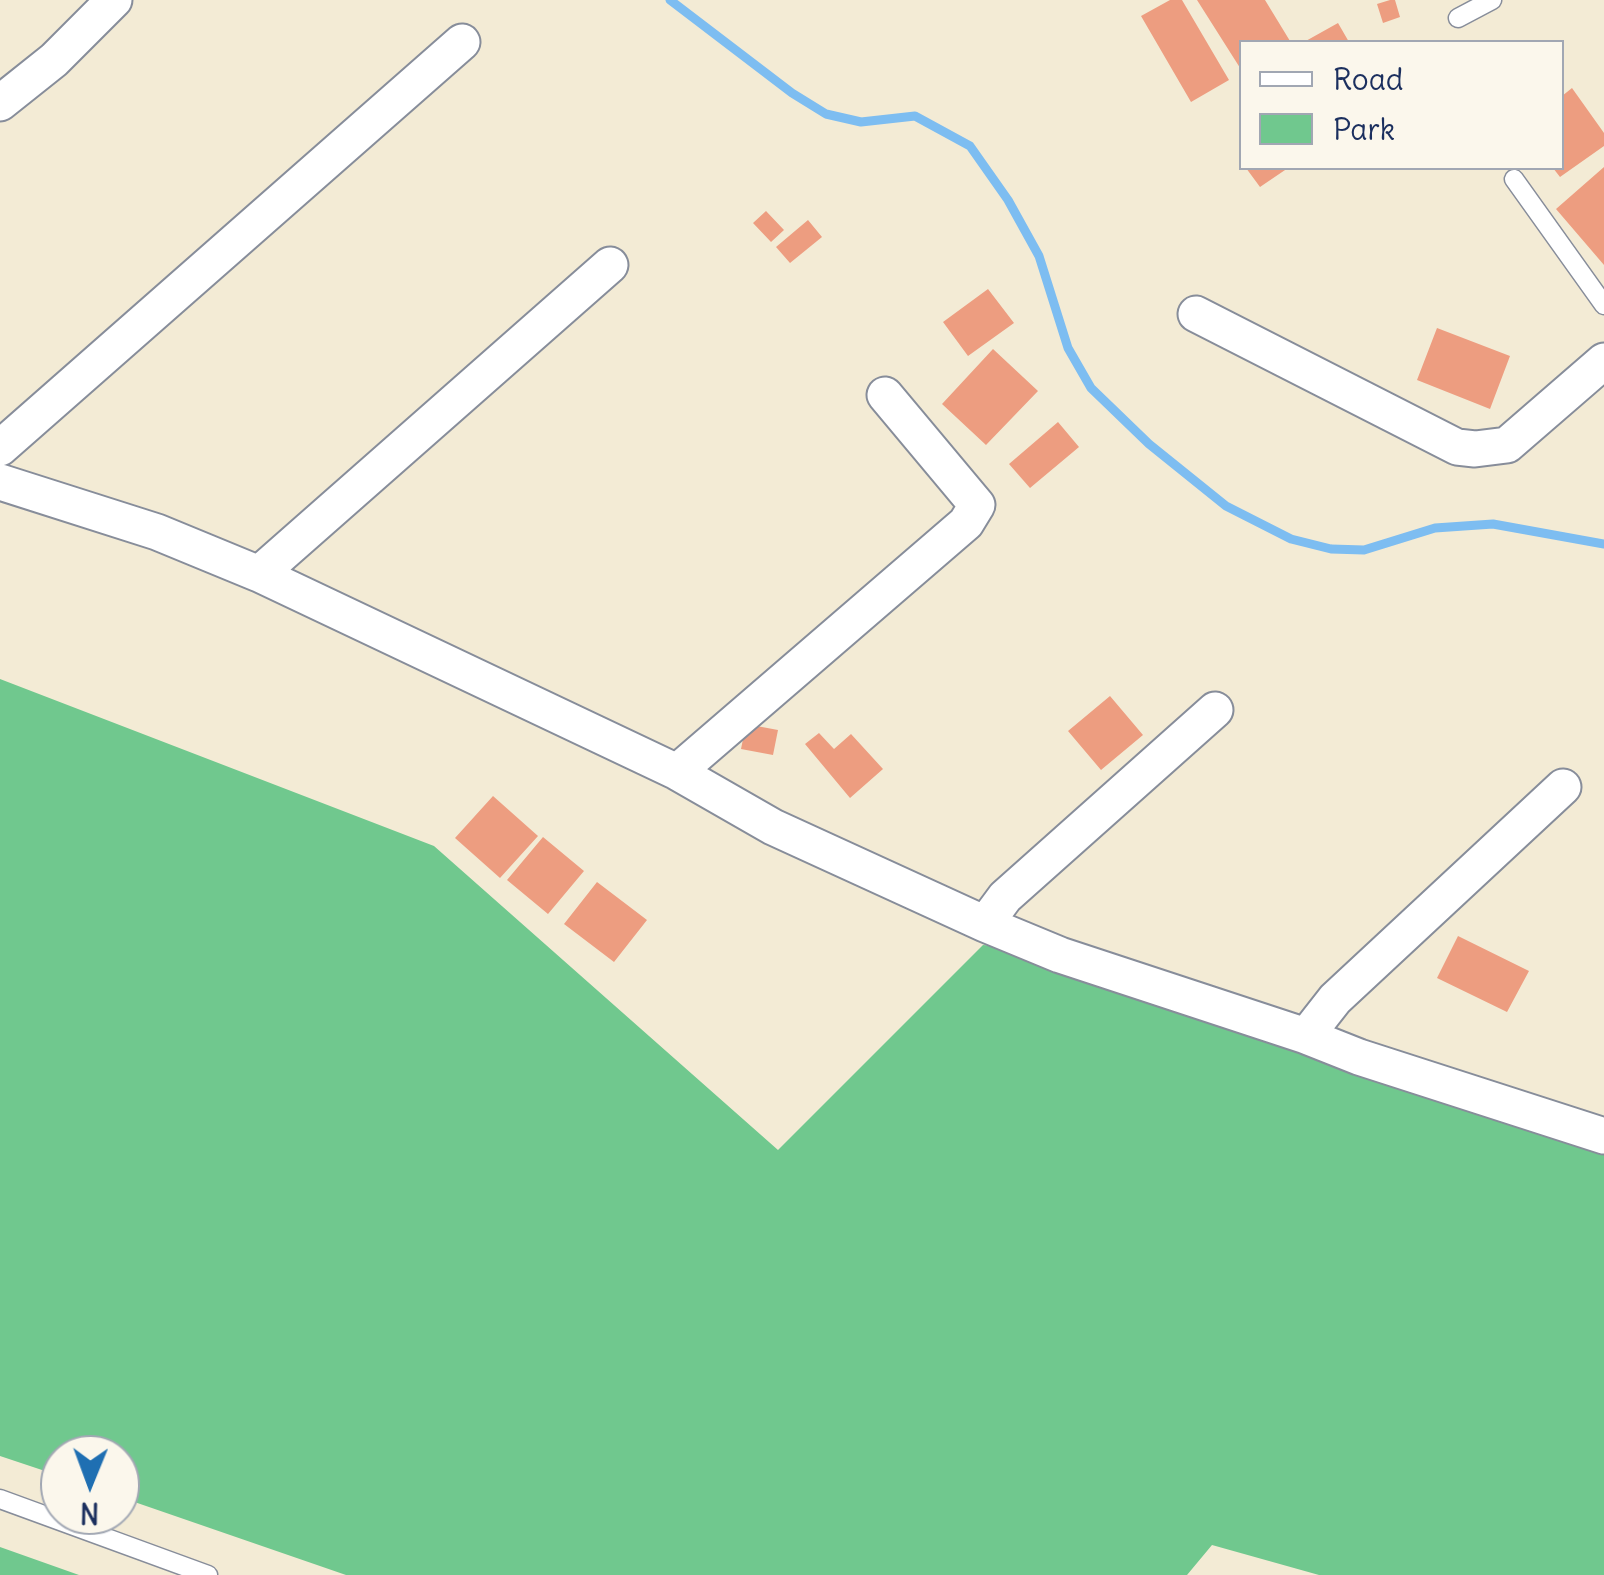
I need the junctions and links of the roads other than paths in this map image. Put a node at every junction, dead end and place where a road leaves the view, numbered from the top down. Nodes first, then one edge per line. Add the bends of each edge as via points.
1 (114, 0) edge
2 (1492, 0) edge
3 (1458, 18) dead end
4 (462, 42) dead end
5 (0, 104) edge
6 (1514, 179) dead end
7 (610, 265) dead end
8 (1604, 305) edge
9 (1196, 314) dead end
10 (1604, 361) edge
11 (884, 394) dead end
12 (0, 448) edge
13 (0, 482) edge
14 (259, 574) junction
15 (1215, 710) dead end
16 (677, 772) junction
17 (1563, 788) dead end
18 (986, 924) junction
19 (1306, 1036) junction
20 (1604, 1136) edge
21 (0, 1499) edge
22 (208, 1575) edge

1 - 5 street
2 - 3 lane
4 - 12 street
6 - 8 lane
7 - 14 street
9 - 10 street via 1457,447 1475,450 1507,445
11 - 16 street via 976,505 966,523
13 - 14 street via 158,532
14 - 16 street
15 - 18 street via 1005,897
16 - 18 street via 773,828
17 - 19 street via 1334,998
18 - 19 street
19 - 20 street
21 - 22 lane

